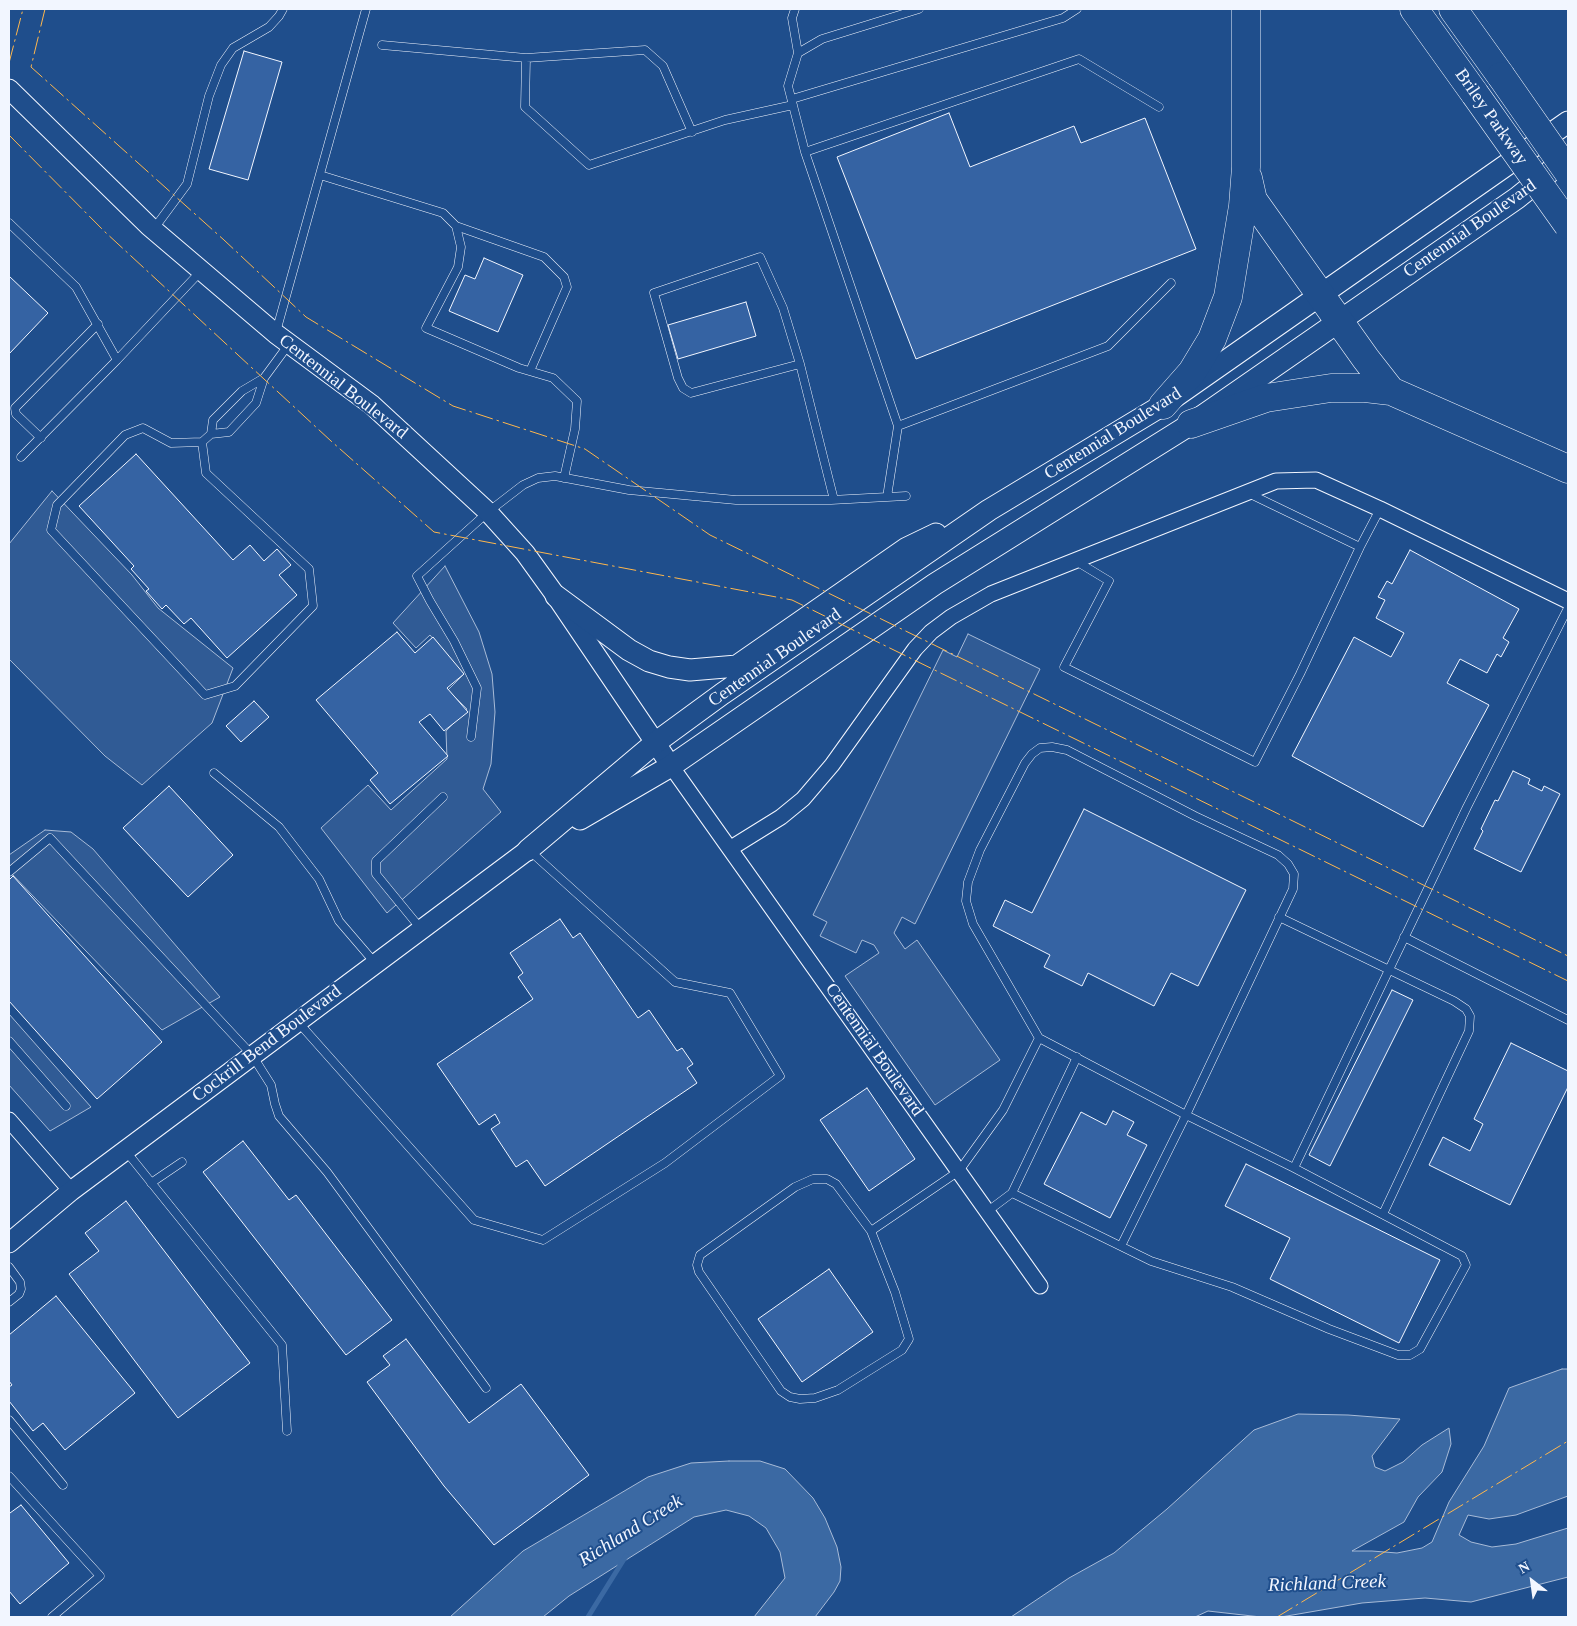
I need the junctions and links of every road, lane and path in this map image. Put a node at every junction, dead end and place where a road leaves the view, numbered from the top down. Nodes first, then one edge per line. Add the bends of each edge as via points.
1 (283, 9) edge
2 (366, 9) edge
3 (795, 9) edge
4 (919, 9) edge
5 (1077, 9) edge
6 (1246, 9) edge
7 (1414, 9) edge
8 (1452, 9) edge
9 (382, 45) dead end
10 (798, 53) junction
11 (526, 58) junction
12 (9, 89) edge
13 (793, 102) junction
14 (1158, 107) dead end
15 (1568, 122) edge
16 (692, 132) junction
17 (805, 152) junction
18 (1568, 157) edge
19 (1246, 167) junction
20 (1568, 172) edge
21 (320, 175) junction
22 (9, 223) edge
23 (1568, 225) edge
24 (456, 226) junction
25 (153, 230) junction
26 (201, 271) junction
27 (1171, 283) dead end
28 (1321, 295) junction
29 (1339, 321) junction
30 (98, 324) junction
31 (282, 339) junction
32 (117, 360) junction
33 (800, 364) junction
34 (530, 371) junction
35 (264, 378) junction
36 (1391, 391) junction
37 (1163, 405) junction
38 (1191, 424) junction
39 (898, 426) junction
40 (211, 434) junction
41 (41, 438) junction
42 (202, 442) junction
43 (22, 457) dead end
44 (1568, 469) edge
45 (564, 478) junction
46 (1246, 492) junction
47 (887, 496) junction
48 (906, 496) dead end
49 (834, 500) junction
50 (1380, 509) junction
51 (989, 510) junction
52 (488, 512) junction
53 (1360, 547) junction
54 (1076, 561) junction
55 (556, 596) junction
56 (1568, 601) edge
57 (1568, 608) edge
58 (471, 737) dead end
59 (655, 743) junction
60 (671, 766) junction
61 (214, 773) dead end
62 (443, 797) dead end
63 (730, 848) junction
64 (528, 850) junction
65 (9, 872) edge
66 (1279, 917) junction
67 (421, 929) junction
68 (1404, 937) junction
69 (375, 963) junction
70 (1388, 970) junction
71 (1568, 1020) edge
72 (298, 1021) junction
73 (1039, 1038) junction
74 (9, 1041) edge
75 (252, 1055) junction
76 (1077, 1057) junction
77 (66, 1106) dead end
78 (1186, 1115) junction
79 (9, 1120) edge
80 (125, 1150) junction
81 (182, 1162) dead end
82 (1294, 1168) junction
83 (959, 1171) junction
84 (151, 1183) junction
85 (71, 1191) junction
86 (1012, 1192) junction
87 (988, 1212) junction
88 (1383, 1214) junction
89 (871, 1231) junction
90 (9, 1243) edge
91 (1121, 1246) junction
92 (9, 1267) edge
93 (1040, 1286) dead end
94 (9, 1302) edge
95 (486, 1388) dead end
96 (9, 1420) edge
97 (287, 1431) dead end
98 (9, 1476) edge
99 (63, 1485) dead end
100 (52, 1617) edge

1 - 25 lane via 269,27 233,48 221,65 209,96 186,184
2 - 21 lane
3 - 10 lane via 792,18
4 - 10 lane via 822,39
5 - 13 lane via 1063,18
6 - 19 highway
7 - 23 highway, Briley Parkway, bridge
8 - 20 highway, Briley Parkway, bridge
9 - 11 lane
10 - 13 lane via 788,86
11 - 16 lane via 644,50 664,66
11 - 16 lane via 525,107 589,165
12 - 25 street, Centennial Boulevard
13 - 16 lane
13 - 17 lane
14 - 17 lane via 1079,59
15 - 28 main road, Centennial Boulevard
17 - 39 lane
18 - 29 main road, Centennial Boulevard via 1516,198
19 - 28 highway via 1253,200
19 - 37 highway via 1228,298 1212,339 1192,372
21 - 24 lane via 444,213
21 - 31 lane
22 - 30 lane via 76,287
24 - 34 lane via 461,247 458,267 426,328
24 - 34 lane via 544,257 564,277 567,287
25 - 26 street, Centennial Boulevard
26 - 31 street, Centennial Boulevard
26 - 32 lane
27 - 39 lane via 1108,346
28 - 29 highway
28 - 37 main road, Centennial Boulevard
29 - 36 highway
29 - 38 main road, Centennial Boulevard
30 - 32 lane
30 - 41 lane via 15,408 16,414
31 - 35 lane
31 - 52 street, Centennial Boulevard via 372,406
32 - 41 lane
33 - 33 lane via 691,393 683,388 678,378 654,293 760,257 783,308
33 - 49 lane
34 - 45 lane via 553,378 577,401 575,429
35 - 40 lane via 242,390 213,420
35 - 40 lane via 256,403 229,432
36 - 38 highway via 1331,388 1266,398
36 - 44 highway
37 - 51 main road, Centennial Boulevard
38 - 60 main road, Centennial Boulevard via 934,584
39 - 47 lane
40 - 42 lane
41 - 43 lane
42 - 42 lane via 171,443 144,428 125,435 57,505 51,530 205,695 235,686 313,606 309,569 206,474
45 - 49 lane via 629,490 736,500
45 - 52 lane via 538,478 523,485
46 - 50 street via 1276,481 1316,480
46 - 53 lane
46 - 54 street
47 - 48 lane
47 - 49 lane
50 - 53 lane
50 - 56 street
51 - 55 main road via 908,548 737,666 690,670 649,660 629,650
51 - 59 main road, Centennial Boulevard
52 - 55 street, Centennial Boulevard via 525,553
52 - 58 lane via 417,576 477,688
53 - 54 lane via 1255,762 1064,668 1110,581
54 - 63 street via 991,594 931,632 808,794 781,817
55 - 59 street, Centennial Boulevard
57 - 68 lane
59 - 60 street, Centennial Boulevard
59 - 64 main road, Centennial Boulevard
60 - 63 street, Centennial Boulevard
60 - 64 main road, Centennial Boulevard
61 - 69 lane via 279,827 319,880 339,921
62 - 67 lane via 376,860 376,874
63 - 83 street, Centennial Boulevard
64 - 67 street, Cockrill Bend Boulevard
64 - 72 lane via 675,982 730,993 780,1076 665,1163 543,1240 474,1220
65 - 75 lane via 50,838
66 - 70 lane
66 - 73 lane via 1293,889 1294,874 1278,855 1067,750 1052,746 1040,748 1025,763 980,850 968,882 966,901 973,924
66 - 78 lane
67 - 69 street, Cockrill Bend Boulevard
68 - 70 lane
68 - 71 lane
69 - 72 street, Cockrill Bend Boulevard
70 - 82 lane
70 - 88 lane via 1454,1001 1470,1016 1469,1031
72 - 75 street, Cockrill Bend Boulevard
73 - 76 lane
73 - 83 lane via 1003,1110
74 - 77 lane
75 - 80 street, Cockrill Bend Boulevard
75 - 95 lane via 271,1085 279,1116 326,1172
76 - 78 lane
76 - 86 lane
78 - 82 lane
78 - 91 lane
79 - 85 street
80 - 84 lane
80 - 85 street, Cockrill Bend Boulevard
81 - 84 lane
82 - 88 lane
83 - 87 street, Centennial Boulevard
83 - 89 lane
84 - 97 lane via 282,1345
85 - 90 street, Cockrill Bend Boulevard
86 - 87 lane
86 - 91 lane
87 - 93 street, Centennial Boulevard
88 - 91 lane via 1462,1256 1466,1265 1420,1349 1410,1355 1398,1356 1232,1287 1151,1261
89 - 89 lane via 836,1184 827,1179 813,1179 795,1187 700,1255 699,1272 782,1391 790,1397 815,1398 838,1390 902,1350 910,1339
92 - 94 lane via 21,1288
96 - 99 lane
98 - 100 lane via 100,1576

